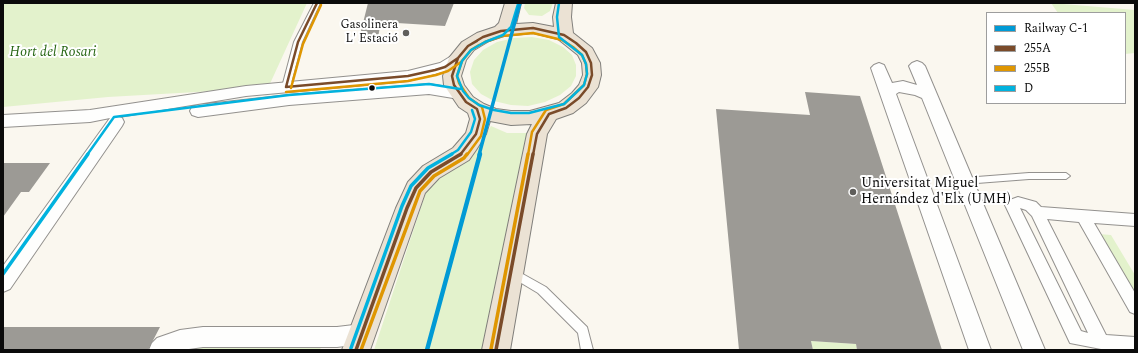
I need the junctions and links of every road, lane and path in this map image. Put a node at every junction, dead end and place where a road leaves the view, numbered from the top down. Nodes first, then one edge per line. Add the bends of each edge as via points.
1 (317, 3) edge
2 (513, 3) edge
3 (564, 3) edge
4 (501, 31) junction
5 (564, 35) junction
6 (458, 58) junction
7 (917, 66) dead end
8 (879, 68) dead end
9 (286, 87) junction
10 (888, 92) junction
11 (459, 94) junction
12 (929, 95) junction
13 (477, 109) junction
14 (549, 114) junction
15 (3, 121) edge
16 (116, 122) junction
17 (3, 133) edge
18 (1066, 176) dead end
19 (964, 181) junction
20 (1037, 212) junction
21 (1083, 217) junction
22 (1135, 220) edge
23 (511, 271) junction
24 (3, 283) edge
25 (1135, 307) edge
26 (359, 342) edge
27 (1101, 342) junction
28 (1135, 344) edge
29 (160, 350) edge
30 (496, 350) edge
31 (587, 350) edge
32 (980, 350) edge
33 (1034, 350) edge

1 - 9 lane via 298,42
2 - 4 highway via 507,24
3 - 5 highway
4 - 5 highway via 533,28
4 - 6 highway via 468,46
5 - 14 highway via 586,52 591,63 592,75 588,87 579,98 566,108
6 - 9 street via 445,67 408,76
6 - 11 highway via 452,76
7 - 12 street
8 - 10 street
9 - 15 street via 90,116
10 - 12 street via 895,87 903,86
10 - 32 street
11 - 13 highway
11 - 16 street via 429,89 290,100
12 - 19 street
13 - 14 highway via 511,118
13 - 26 highway via 480,119 476,134 469,145 461,154 431,172 416,188
14 - 23 highway via 537,134
16 - 17 street
16 - 24 street
18 - 19 lane
19 - 33 street
20 - 21 street
20 - 27 street
20 - 27 street via 1024,203 1012,205 1076,338
21 - 22 street
21 - 25 street
23 - 30 highway
23 - 31 lane via 542,290 583,331
26 - 29 street via 337,338 203,337 165,344
27 - 28 street

